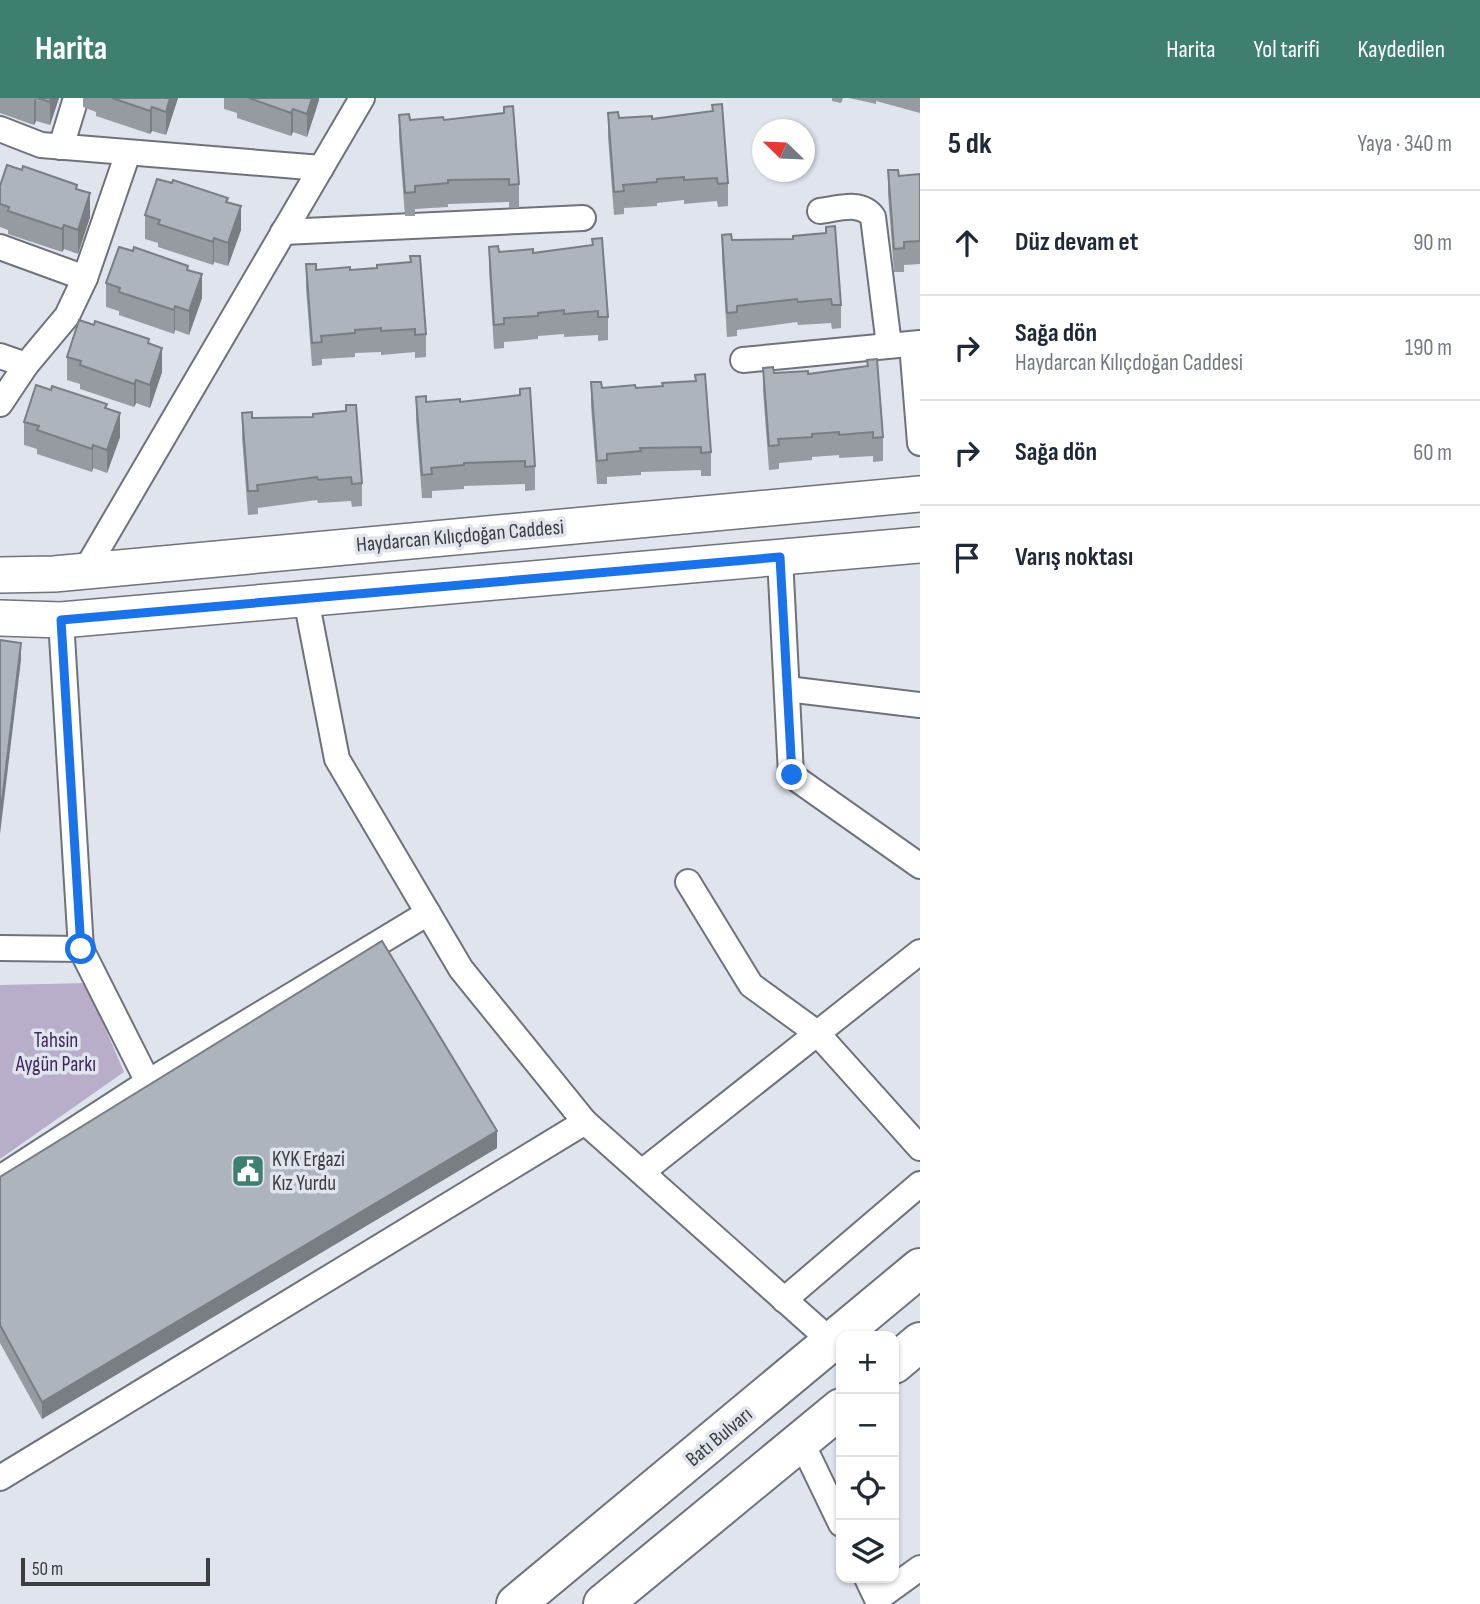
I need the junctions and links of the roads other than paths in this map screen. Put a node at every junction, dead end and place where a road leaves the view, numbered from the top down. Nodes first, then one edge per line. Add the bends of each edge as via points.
1 (76, 98) edge
2 (362, 98) edge
3 (0, 129) edge
4 (61, 147) junction
5 (128, 153) junction
6 (321, 168) junction
7 (820, 211) dead end
8 (583, 218) dead end
9 (283, 232) junction
10 (0, 247) edge
11 (85, 278) junction
12 (907, 344) edge
13 (0, 356) edge
14 (743, 360) dead end
15 (26, 365) junction
16 (0, 404) edge
17 (920, 443) edge
18 (920, 494) edge
19 (920, 545) edge
20 (780, 557) junction
21 (85, 570) junction
22 (0, 575) edge
23 (306, 599) junction
24 (0, 618) edge
25 (61, 620) junction
26 (787, 689) junction
27 (920, 705) edge
28 (920, 866) edge
29 (688, 882) dead end
30 (428, 913) junction
31 (0, 948) edge
32 (81, 949) junction
33 (920, 951) edge
34 (817, 1033) junction
35 (148, 1082) junction
36 (585, 1122) junction
37 (920, 1148) edge
38 (642, 1172) junction
39 (0, 1178) edge
40 (920, 1184) edge
41 (920, 1268) edge
42 (784, 1300) junction
43 (832, 1342) junction
44 (920, 1342) edge
45 (899, 1360) edge
46 (836, 1412) edge
47 (801, 1441) junction
48 (0, 1478) edge
49 (839, 1520) edge
50 (920, 1568) edge
51 (874, 1593) edge
52 (516, 1604) edge
53 (604, 1604) edge

1 - 4 street
2 - 6 street
3 - 4 street via 41,145
4 - 5 street
5 - 6 street
5 - 11 street
6 - 9 street
7 - 12 street via 856,206 873,217
8 - 9 street
9 - 21 street
10 - 11 street
11 - 15 street via 67,316
12 - 14 street
12 - 17 street
13 - 15 street
15 - 16 street
18 - 21 main road, Haydarcan Kılıçdoğan Caddesi
19 - 20 main road
20 - 23 main road
20 - 26 street
21 - 22 main road, Haydarcan Kılıçdoğan Caddesi
23 - 25 main road
23 - 30 street via 337,759
24 - 25 main road
25 - 32 street
26 - 27 street
26 - 28 street via 792,775
29 - 34 street via 751,985
30 - 35 street
30 - 36 street via 461,969
31 - 32 street
32 - 35 street
33 - 34 street
34 - 37 street
34 - 38 street
35 - 39 street
36 - 38 street
36 - 48 street
38 - 42 street
40 - 42 street
41 - 43 main road, Batı Bulvarı
42 - 43 street
43 - 52 main road, Batı Bulvarı
44 - 45 main road
46 - 47 main road
47 - 49 street
47 - 53 main road
50 - 51 street

